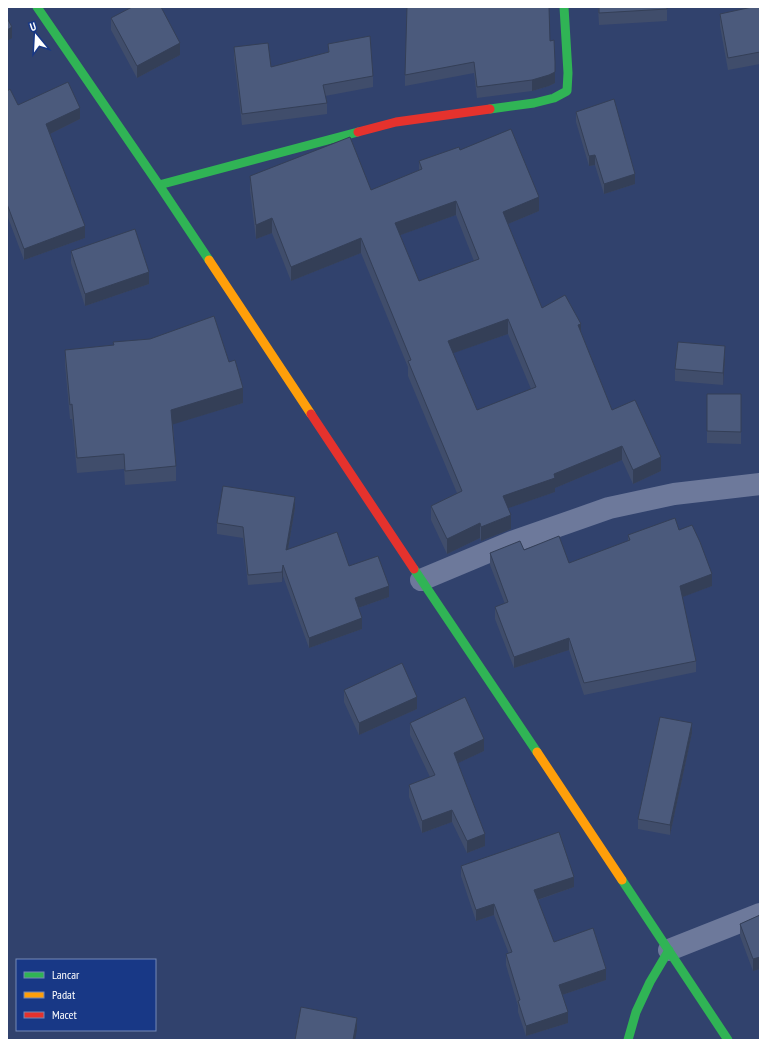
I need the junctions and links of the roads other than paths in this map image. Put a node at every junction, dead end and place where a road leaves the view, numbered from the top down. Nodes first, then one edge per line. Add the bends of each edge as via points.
1 (38, 7) edge
2 (564, 7) edge
3 (159, 185) junction
4 (760, 484) edge
5 (421, 580) junction
6 (760, 914) edge
7 (669, 950) junction
8 (628, 1040) edge
9 (728, 1040) edge

1 - 3 main road
2 - 3 main road via 567,91 554,98 396,122
3 - 5 main road
4 - 5 street via 674,494 609,508 512,542
5 - 7 main road
6 - 7 street
7 - 8 main road via 644,994
7 - 9 main road

